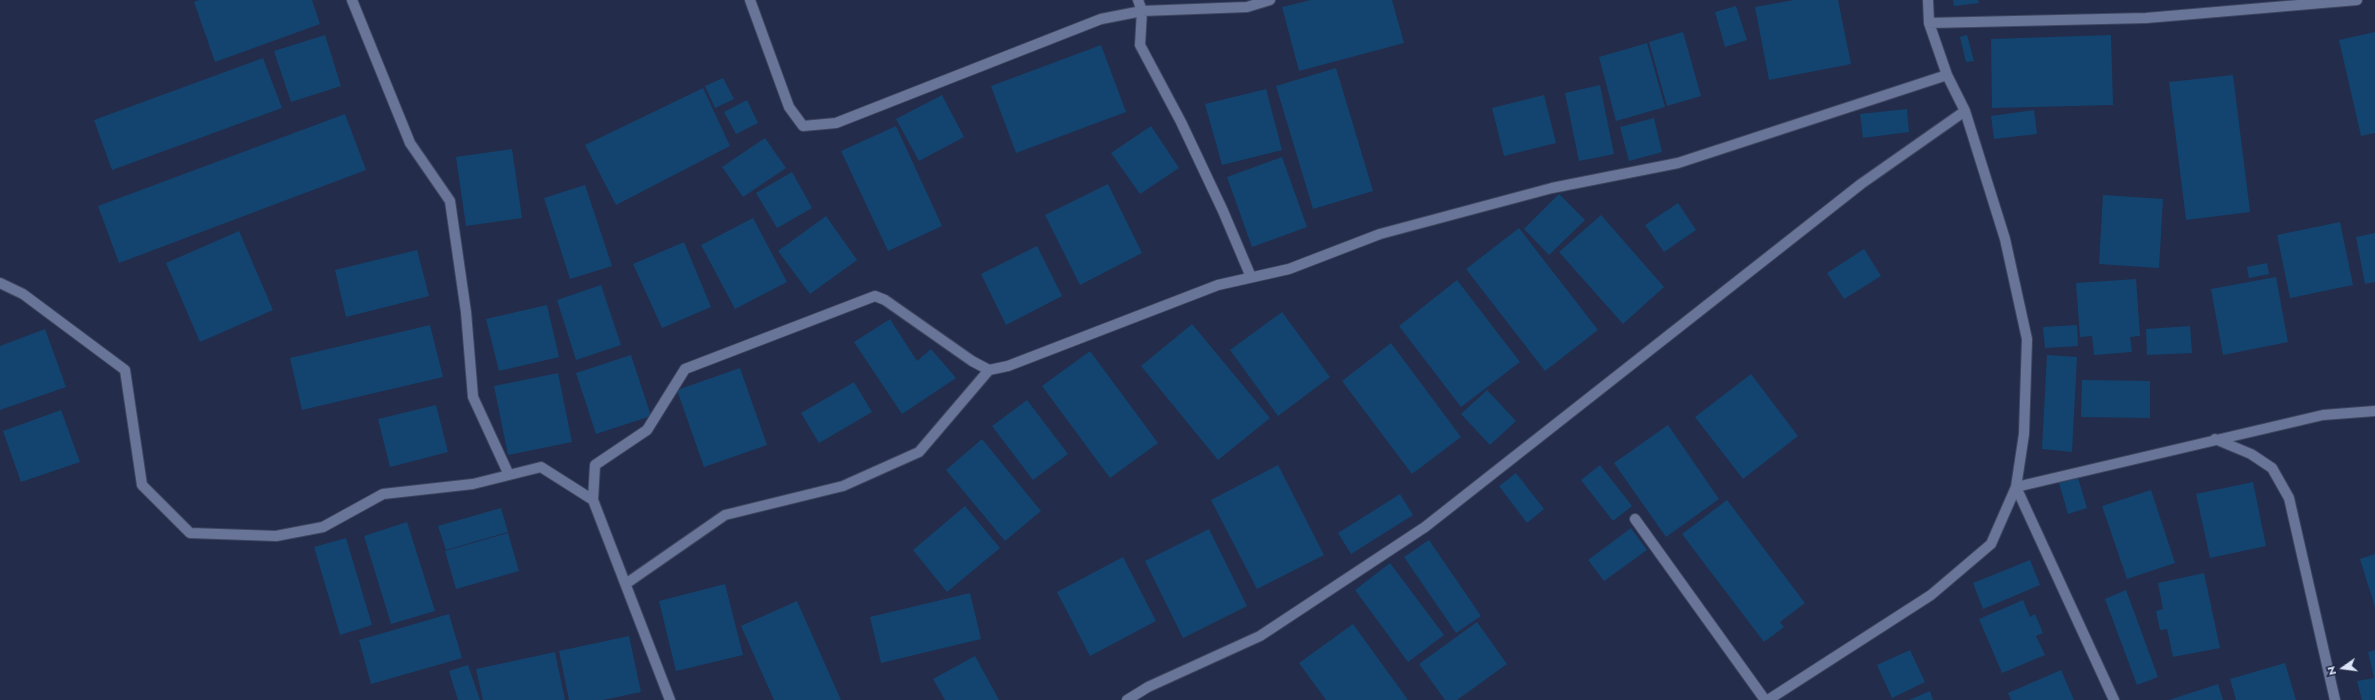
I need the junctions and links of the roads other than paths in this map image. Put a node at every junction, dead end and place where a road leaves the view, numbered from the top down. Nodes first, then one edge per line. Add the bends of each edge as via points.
1 (352, 0) edge
2 (750, 0) edge
3 (1138, 0) edge
4 (1270, 0) edge
5 (1928, 0) edge
6 (2357, 0) edge
7 (1142, 11) junction
8 (1929, 23) junction
9 (1947, 75) junction
10 (1965, 111) junction
11 (1251, 277) junction
12 (0, 283) edge
13 (989, 370) junction
14 (2375, 411) edge
15 (2215, 439) junction
16 (509, 475) junction
17 (2016, 487) junction
18 (593, 500) junction
19 (1635, 519) dead end
20 (627, 583) junction
21 (670, 700) edge
22 (1127, 700) edge
23 (1765, 700) edge
24 (1768, 700) edge
25 (2114, 700) edge
26 (2335, 700) edge

1 - 16 street via 410,143 450,201 466,312 474,397
2 - 7 street via 789,108 803,126 836,123 1101,19
3 - 7 street
4 - 7 street via 1247,7
5 - 8 street
6 - 8 street via 2146,18
7 - 11 street via 1140,45 1191,142
8 - 9 street
9 - 10 street
9 - 11 street via 1678,163 1552,188 1380,234 1290,269
10 - 17 street via 2005,239 2027,339 2024,434
10 - 22 street via 1861,184 1425,527 1260,636 1148,686
11 - 13 street via 1218,285 1008,366
12 - 16 street via 23,294 125,370 142,485 190,533 284,535 323,527 383,494 473,484
13 - 18 street via 972,361 885,300 875,296 685,369 647,430 595,465
13 - 20 street via 919,452 843,486 725,515
14 - 15 street via 2323,415
15 - 17 street
15 - 26 street via 2251,454 2272,468 2289,498
16 - 18 street via 541,467
17 - 24 street via 1991,544 1930,595
17 - 25 street
18 - 20 street
19 - 23 street
20 - 21 street

